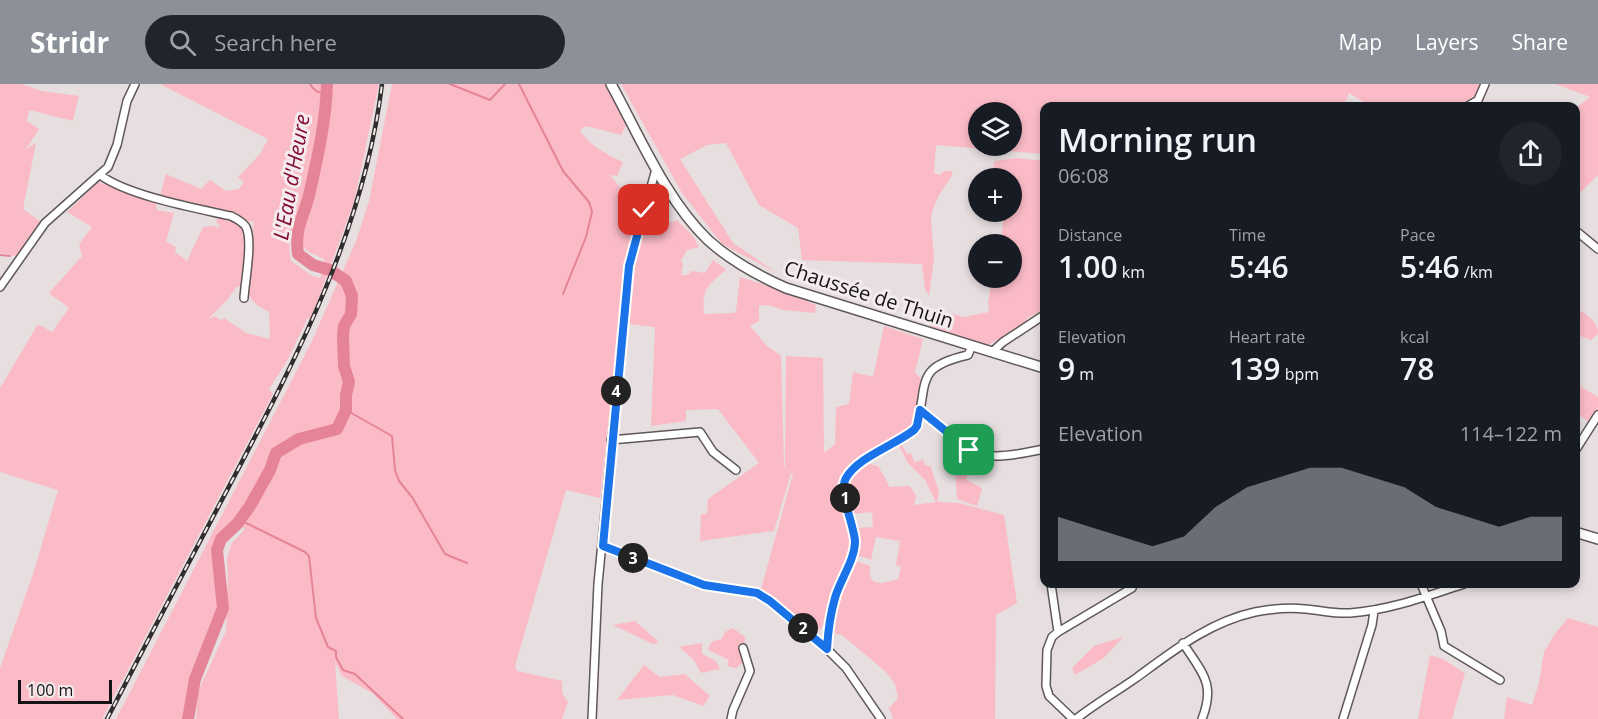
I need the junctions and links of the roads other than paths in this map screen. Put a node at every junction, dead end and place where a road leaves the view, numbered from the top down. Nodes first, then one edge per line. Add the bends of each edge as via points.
1 (135, 84) edge
2 (611, 84) edge
3 (1485, 84) edge
4 (1480, 102) edge
5 (657, 167) junction
6 (100, 175) junction
7 (1580, 234) edge
8 (1598, 249) edge
9 (0, 287) edge
10 (244, 298) dead end
11 (1040, 318) edge
12 (972, 346) junction
13 (993, 352) junction
14 (1040, 367) edge
15 (920, 410) junction
16 (1598, 415) edge
17 (611, 440) junction
18 (1580, 443) edge
19 (1040, 451) edge
20 (736, 470) dead end
21 (1580, 534) edge
22 (1598, 539) edge
23 (603, 546) junction
24 (1052, 588) edge
25 (1132, 588) dead end
26 (1423, 588) edge
27 (1452, 588) edge
28 (1427, 596) junction
29 (1374, 611) junction
30 (1058, 632) junction
31 (1183, 643) junction
32 (743, 648) dead end
33 (827, 649) junction
34 (1500, 680) dead end
35 (592, 719) edge
36 (731, 719) edge
37 (881, 719) edge
38 (1074, 719) edge
39 (1202, 719) edge
40 (1343, 719) edge

1 - 6 street via 113,159
2 - 5 main road, Chaussée de Thuin
3 - 4 street
5 - 12 main road, Chaussée de Thuin via 676,201 709,240 762,277
5 - 17 street via 629,266
6 - 9 street via 45,223
6 - 10 street via 159,199 241,220 249,239
7 - 8 street
11 - 13 street
12 - 13 main road, Chaussée de Thuin
12 - 15 street via 968,355 944,361 928,374
13 - 14 main road, Chaussée de Thuin
15 - 19 street via 976,453 998,456
15 - 33 street via 914,430 864,461 844,482 855,543 829,619
16 - 18 street
17 - 20 street via 700,432 713,452
17 - 23 street
21 - 22 main road
23 - 33 street via 704,585 757,593
23 - 35 street
24 - 30 street
25 - 30 street
26 - 28 street
27 - 28 street
28 - 29 street
28 - 34 street via 1444,646
29 - 31 street via 1336,613 1304,608 1253,613
29 - 40 street
30 - 38 street via 1047,650 1046,686 1049,696
31 - 38 street
31 - 39 street via 1205,677 1209,694
32 - 36 street via 750,671
33 - 37 street via 846,668

